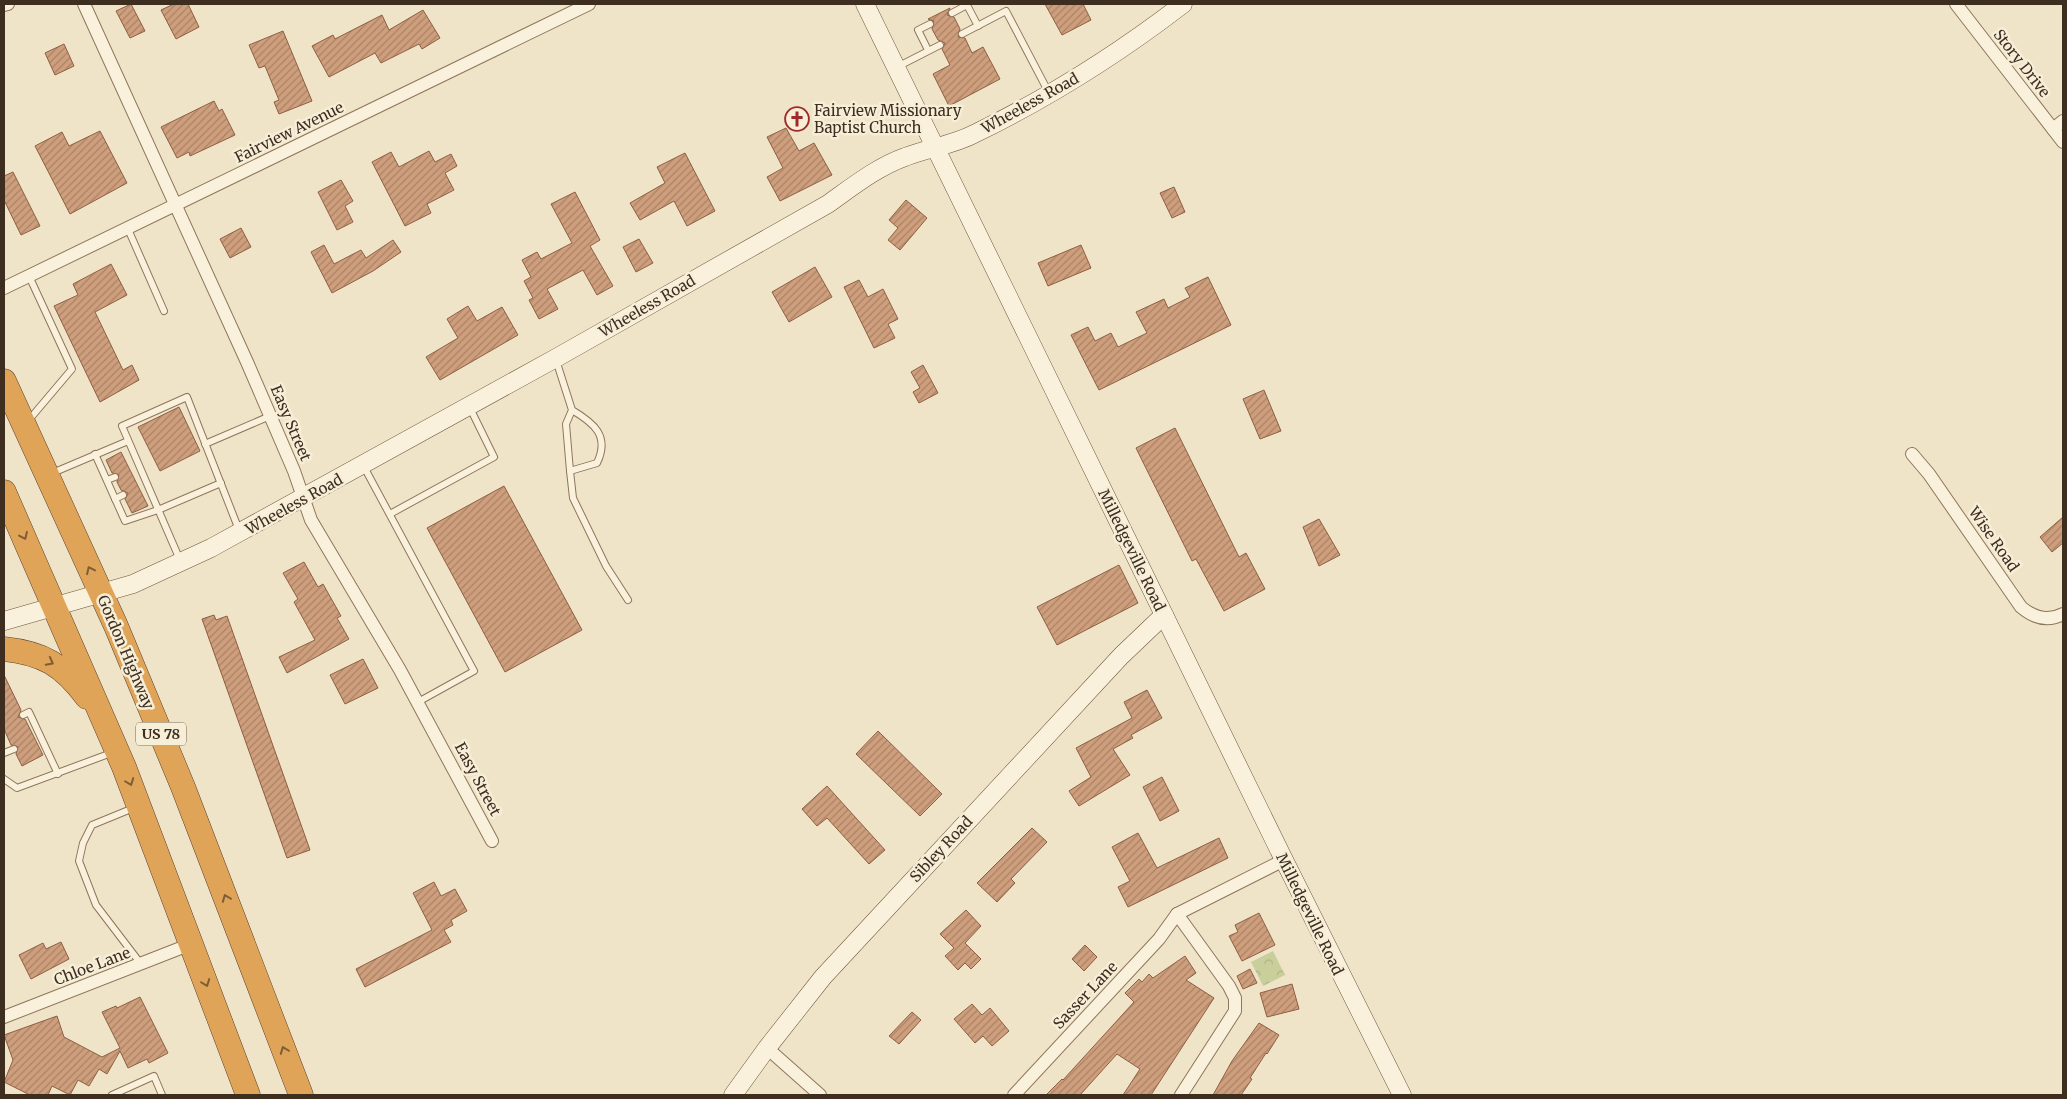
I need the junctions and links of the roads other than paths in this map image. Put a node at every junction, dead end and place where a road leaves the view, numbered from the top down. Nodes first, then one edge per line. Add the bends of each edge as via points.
1 (8, 4) edge
2 (84, 4) edge
3 (588, 4) edge
4 (865, 4) edge
5 (1182, 4) edge
6 (1956, 4) edge
7 (4, 6) edge
8 (952, 13) dead end
9 (930, 24) dead end
10 (978, 26) junction
11 (962, 34) dead end
12 (940, 44) dead end
13 (928, 50) junction
14 (896, 67) junction
15 (1049, 94) junction
16 (2058, 125) edge
17 (2063, 142) edge
18 (936, 147) junction
19 (176, 205) junction
20 (128, 229) junction
21 (29, 276) junction
22 (4, 288) edge
23 (164, 311) dead end
24 (556, 358) junction
25 (4, 381) edge
26 (469, 407) junction
27 (572, 410) junction
28 (270, 416) junction
29 (24, 426) junction
30 (128, 442) junction
31 (206, 444) junction
32 (96, 454) junction
33 (1912, 454) dead end
34 (363, 466) junction
35 (139, 467) junction
36 (130, 471) dead end
37 (570, 471) junction
38 (47, 475) junction
39 (115, 477) dead end
40 (107, 480) junction
41 (221, 483) junction
42 (148, 486) junction
43 (140, 489) dead end
44 (4, 492) edge
45 (123, 495) dead end
46 (115, 499) junction
47 (303, 499) junction
48 (158, 510) junction
49 (390, 514) junction
50 (241, 533) junction
51 (181, 563) junction
52 (101, 593) junction
53 (628, 600) dead end
54 (55, 606) junction
55 (2063, 614) edge
56 (1164, 616) junction
57 (4, 621) edge
58 (4, 649) edge
59 (418, 702) junction
60 (23, 715) dead end
61 (105, 721) junction
62 (14, 749) dead end
63 (118, 751) junction
64 (4, 753) edge
65 (58, 774) junction
66 (4, 780) edge
67 (139, 806) junction
68 (492, 841) dead end
69 (1284, 860) junction
70 (1177, 914) junction
71 (192, 944) junction
72 (141, 964) junction
73 (4, 1017) edge
74 (767, 1048) junction
75 (112, 1095) edge
76 (162, 1095) edge
77 (248, 1095) edge
78 (301, 1095) edge
79 (733, 1095) edge
80 (820, 1095) edge
81 (1014, 1095) edge
82 (1181, 1095) edge
83 (1402, 1095) edge

1 - 7 street
2 - 19 street, Easy Street
3 - 19 street, Fairview Avenue
4 - 14 street, Milledgeville Road
5 - 15 street, Wheeless Road
6 - 16 street, Story Drive
8 - 10 lane via 967,5
9 - 13 lane via 918,30
10 - 11 lane
10 - 15 lane via 1006,11
12 - 13 lane
13 - 14 lane
14 - 18 street, Milledgeville Road
15 - 18 street, Wheeless Road via 971,136
16 - 17 street, Story Drive
18 - 24 street, Wheeless Road via 904,157 828,204
18 - 56 street, Milledgeville Road
19 - 20 street, Fairview Avenue
19 - 28 street, Easy Street
20 - 21 street, Fairview Avenue
20 - 23 lane
21 - 22 street, Fairview Avenue
21 - 29 lane via 72,369
24 - 26 street, Wheeless Road
24 - 27 lane
25 - 29 highway, Gordon Highway / US 78
26 - 34 street, Wheeless Road
26 - 49 lane via 494,457
27 - 37 lane via 566,424
27 - 37 lane via 590,421 601,438 603,451 597,464
28 - 31 lane
28 - 47 street, Easy Street
29 - 38 highway, Gordon Highway / US 78
30 - 31 lane via 122,426 187,397
30 - 32 lane
30 - 35 lane
31 - 41 lane
32 - 38 lane
32 - 40 lane
33 - 55 street, Wise Road via 2021,607 2045,619
34 - 47 street, Wheeless Road
34 - 49 lane
35 - 36 lane
35 - 42 lane
37 - 53 lane via 573,498 606,566
52 -> 38 highway, Gordon Highway / US 78
39 - 40 lane
40 - 46 lane
41 - 48 lane
41 - 50 lane
42 - 43 lane
42 - 48 lane
44 -> 54 highway, US 78
45 - 46 lane
46 - 48 lane via 125,521
47 - 50 street, Wheeless Road
47 - 59 street, Easy Street via 310,520
48 - 51 lane
49 - 59 lane via 474,671
50 - 51 street, Wheeless Road
51 - 52 street, Wheeless Road via 133,584
52 - 54 street, Wheeless Road
78 -> 52 highway, Gordon Highway / US 78 via 179,778
54 - 57 street, Wheeless Road
54 - 61 highway, US 78
56 - 69 street, Milledgeville Road
56 - 74 street, Sibley Road via 1121,656 823,977
58 -> 61 highway via 29,652 55,664 72,678
59 - 68 street, Easy Street
60 - 65 lane via 29,712 39,740
61 - 63 highway, US 78
62 - 64 lane
63 - 65 lane
63 -> 67 highway, US 78
65 - 66 lane via 17,788
67 - 71 highway, US 78
67 - 72 lane via 92,825 83,843 79,862 96,905
69 - 70 street, Sasser Lane
69 - 83 street, Milledgeville Road
70 - 81 street, Sasser Lane via 1159,939
70 - 82 street via 1235,998 1235,1011
71 - 72 street, Chloe Lane
71 -> 77 highway, US 78
72 - 73 street, Chloe Lane
74 - 79 street, Sibley Road
74 - 80 street
75 - 76 lane via 154,1076

